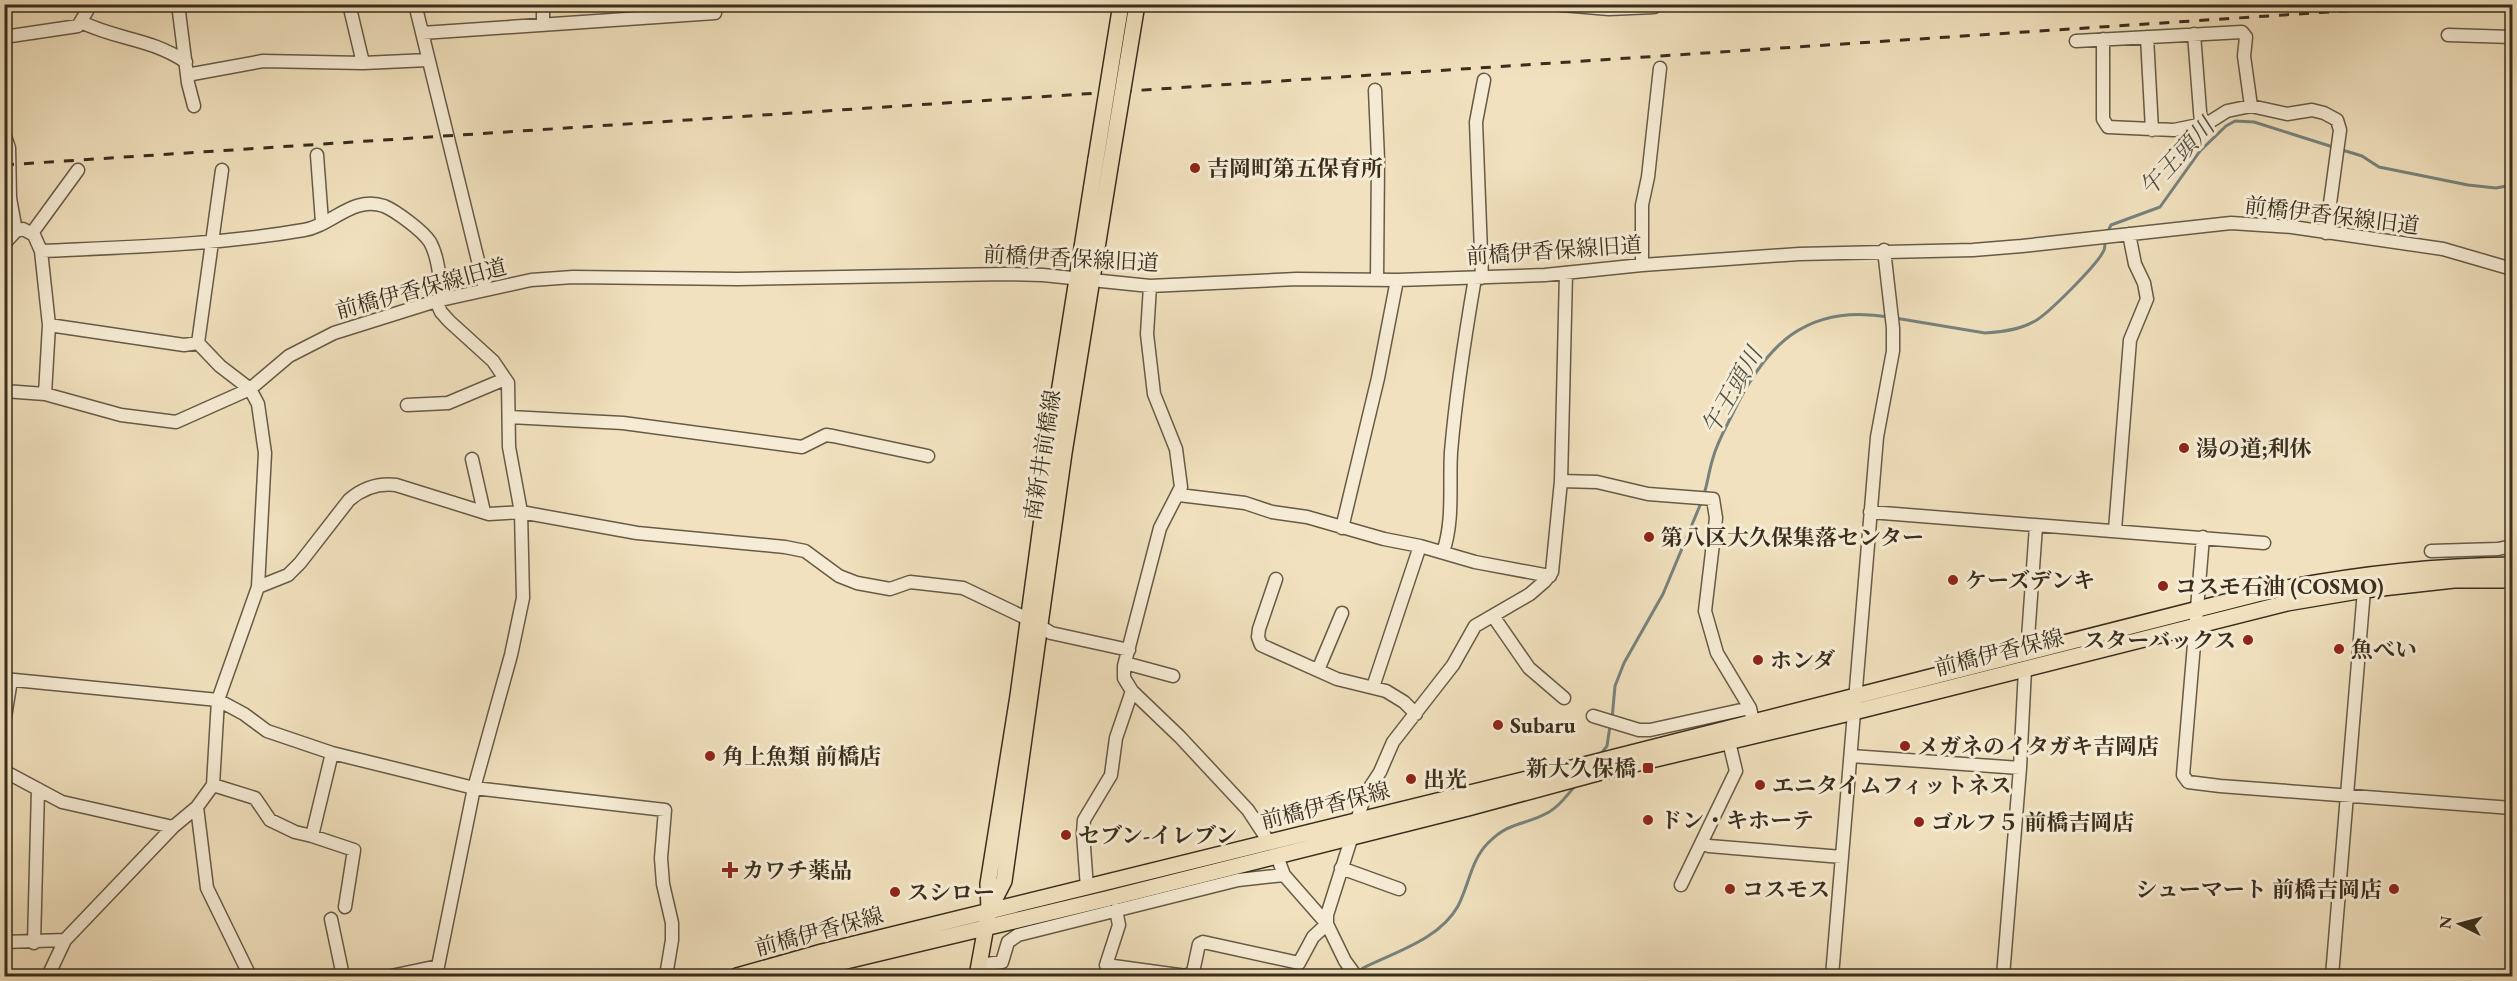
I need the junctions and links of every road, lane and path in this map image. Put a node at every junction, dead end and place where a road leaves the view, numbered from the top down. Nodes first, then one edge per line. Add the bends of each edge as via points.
1 (84, 4) edge
2 (178, 4) edge
3 (349, 4) edge
4 (415, 4) edge
5 (543, 4) edge
6 (1121, 4) edge
7 (1137, 4) edge
8 (1550, 4) edge
9 (1654, 4) edge
10 (715, 13) dead end
11 (81, 22) junction
12 (543, 23) junction
13 (422, 33) junction
14 (2194, 34) junction
15 (2448, 35) dead end
16 (4, 37) edge
17 (2147, 37) junction
18 (2512, 37) edge
19 (2103, 39) junction
20 (2076, 41) dead end
21 (428, 60) junction
22 (363, 63) junction
23 (1660, 68) dead end
24 (187, 69) junction
25 (1484, 80) dead end
26 (1375, 90) dead end
27 (194, 106) dead end
28 (2251, 106) junction
29 (2201, 124) junction
30 (2152, 130) junction
31 (4, 133) edge
32 (317, 155) dead end
33 (1103, 160) junction
34 (78, 170) dead end
35 (222, 170) dead end
36 (7, 174) edge
37 (322, 222) junction
38 (16, 231) junction
39 (2326, 232) junction
40 (32, 233) junction
41 (2129, 234) junction
42 (212, 242) junction
43 (4, 244) edge
44 (1884, 250) junction
45 (41, 251) junction
46 (1642, 265) junction
47 (2512, 269) edge
48 (1566, 273) junction
49 (1479, 278) junction
50 (1084, 280) junction
51 (1377, 280) junction
52 (1397, 280) junction
53 (1150, 286) junction
54 (485, 289) junction
55 (439, 300) junction
56 (49, 325) junction
57 (198, 343) junction
58 (505, 379) junction
59 (250, 389) junction
60 (4, 391) edge
61 (45, 394) junction
62 (407, 405) dead end
63 (510, 417) junction
64 (928, 456) dead end
65 (472, 459) dead end
66 (1561, 481) junction
67 (1179, 495) junction
68 (484, 512) junction
69 (521, 512) junction
70 (1870, 512) junction
71 (2037, 526) junction
72 (1342, 528) junction
73 (2115, 530) junction
74 (2203, 537) junction
75 (2264, 543) dead end
76 (1420, 546) junction
77 (2512, 546) edge
78 (2431, 551) dead end
79 (1443, 552) junction
80 (2512, 565) edge
81 (1550, 576) junction
82 (1276, 579) dead end
83 (2512, 580) edge
84 (258, 587) junction
85 (2364, 590) junction
86 (2198, 609) junction
87 (1342, 613) dead end
88 (1493, 616) junction
89 (1034, 623) junction
90 (2196, 626) junction
91 (1129, 650) junction
92 (2030, 651) junction
93 (1125, 663) junction
94 (2025, 669) junction
95 (1318, 670) junction
96 (1173, 676) dead end
97 (8, 679) edge
98 (1373, 687) junction
99 (1132, 691) junction
100 (1856, 694) junction
101 (1564, 698) dead end
102 (218, 700) junction
103 (1854, 712) junction
104 (1416, 714) junction
105 (1751, 714) junction
106 (1593, 716) dead end
107 (4, 723) edge
108 (1729, 742) junction
109 (332, 753) junction
110 (1851, 756) junction
111 (2020, 768) junction
112 (4, 771) edge
113 (213, 785) junction
114 (474, 788) junction
115 (38, 789) junction
116 (2347, 796) junction
117 (197, 807) junction
118 (2512, 808) edge
119 (1357, 819) junction
120 (173, 827) junction
121 (312, 836) junction
122 (1351, 838) junction
123 (1702, 842) junction
124 (1273, 849) junction
125 (1842, 857) junction
126 (1341, 868) junction
127 (1284, 875) junction
128 (1681, 885) dead end
129 (1087, 888) junction
130 (1399, 889) dead end
131 (345, 907) dead end
132 (989, 910) junction
133 (1116, 910) junction
134 (331, 919) dead end
135 (1328, 924) junction
136 (986, 927) junction
137 (65, 940) junction
138 (4, 942) edge
139 (34, 943) junction
140 (437, 971) edge
141 (978, 971) edge
142 (1104, 971) edge
143 (1353, 973) edge
144 (48, 976) edge
145 (250, 976) edge
146 (344, 976) edge
147 (391, 976) edge
148 (666, 976) edge
149 (737, 976) edge
150 (783, 976) edge
151 (1832, 976) edge
152 (2003, 976) edge
153 (2332, 976) edge

1 - 11 street via 87,11
2 - 24 street
3 - 22 street
4 - 13 street
5 - 12 street
6 - 33 main road, 南新井前橋線, bridge
7 - 33 main road, 南新井前橋線, bridge
8 - 9 street via 1609,9 1654,8
10 - 12 street
11 - 16 street via 78,26
11 - 24 street via 104,33 169,51
12 - 13 street
13 - 21 street
14 - 17 street
14 - 28 street via 2239,31 2246,35 2244,56
14 - 29 street
15 - 18 street
17 - 19 street
17 - 30 street
19 - 20 street
19 - 30 street via 2105,125
21 - 22 street
21 - 54 street
22 - 24 street via 263,61
23 - 46 street via 1642,205
24 - 27 street
25 - 49 street via 1476,122
26 - 51 street
28 - 29 street via 2227,111
28 - 39 street via 2287,114 2318,111 2340,123
29 - 30 street
31 - 36 street via 9,148
32 - 37 street
33 - 50 main road, 南新井前橋線
34 - 40 street
35 - 42 street
36 - 38 street
37 - 42 street via 307,230
37 - 55 street via 369,203 399,214 429,242 438,270
38 - 40 street
38 - 43 street
39 - 41 street, 前橋伊香保線旧道 via 2240,223
39 - 47 street, 前橋伊香保線旧道 via 2444,249
40 - 45 street
41 - 44 street, 前橋伊香保線旧道 via 1973,250
41 - 73 street via 2147,299 2130,340
42 - 45 street
42 - 57 street
44 - 46 street, 前橋伊香保線旧道
44 - 70 street via 1893,328 1892,361 1877,431
45 - 56 street
46 - 48 street, 前橋伊香保線旧道
48 - 49 street, 前橋伊香保線旧道
48 - 66 street
49 - 52 street, 前橋伊香保線旧道
49 - 79 street via 1463,342 1451,449 1451,502
50 - 53 street, 前橋伊香保線旧道
50 - 54 street, 前橋伊香保線旧道 via 1005,274 738,279 573,277
50 - 89 main road, 南新井前橋線
51 - 52 street, 前橋伊香保線旧道
51 - 53 street, 前橋伊香保線旧道 via 1297,279
52 - 72 street
53 - 67 street via 1148,333 1154,394 1179,461
54 - 55 street, 前橋伊香保線旧道
55 - 58 street via 441,312 493,361
55 - 59 street, 前橋伊香保線旧道 via 333,333 290,356
56 - 57 street via 184,345
56 - 61 street
57 - 59 street
58 - 62 street via 448,403
58 - 63 street
59 - 61 street, 前橋伊香保線旧道 via 176,422 122,415
59 - 84 street via 258,404 264,453
60 - 61 street, 前橋伊香保線旧道
63 - 64 street via 623,423 802,447 826,435
63 - 69 street via 509,447
65 - 68 street
66 - 81 street
66 - 105 street via 1597,482 1648,494 1714,502 1716,518 1705,611 1717,653
67 - 72 street via 1245,503
67 - 91 street via 1160,528
68 - 69 street
68 - 84 street via 381,483 349,500 288,575
69 - 89 street via 637,533 805,551 839,576 857,583 890,589 910,582 963,588
69 - 114 street via 523,598
70 - 71 street
70 - 100 street
71 - 73 street
71 - 92 street
72 - 76 street
73 - 74 street
74 - 75 street
74 - 86 street
76 - 79 street
76 - 98 street
77 - 78 street
79 - 81 street
80 - 86 main road, 前橋伊香保線 via 2443,566 2345,577
81 - 88 street via 1530,594
82 - 95 street via 1259,629 1259,642
83 - 85 main road, 前橋伊香保線 via 2454,580
84 - 102 street
85 - 90 main road, 前橋伊香保線 via 2287,603
85 - 116 street
86 - 90 street
86 - 92 main road, 前橋伊香保線
87 - 95 street
88 - 101 street via 1528,668
88 - 104 street via 1475,626 1453,665
89 - 91 street via 1051,633
89 - 132 main road, 南新井前橋線 via 1004,881
90 - 94 main road, 前橋伊香保線
90 - 116 street via 2183,775 2188,782
91 - 93 street
92 - 100 main road, 前橋伊香保線
93 - 96 street
93 - 99 street via 1124,678
94 - 103 main road, 前橋伊香保線
94 - 111 street
95 - 98 street via 1353,684
97 - 102 street
97 - 107 street
98 - 104 street via 1396,697
99 - 124 street via 1248,810
99 - 129 street via 1116,738 1111,776 1084,820
100 - 103 street
100 - 105 main road, 前橋伊香保線
102 - 109 street via 267,731
102 - 113 street
103 - 108 main road, 前橋伊香保線
103 - 110 street
104 - 119 street via 1390,747
105 - 106 street via 1650,730
105 - 119 main road, 前橋伊香保線 via 1614,757
108 - 122 main road, 前橋伊香保線
108 - 123 street via 1736,771
109 - 114 street
109 - 121 street
110 - 111 street
110 - 125 street
111 - 152 street
112 - 115 street
113 - 117 street
113 - 121 street via 255,798 270,820
114 - 140 street
114 - 148 street via 664,810 661,858 672,922
115 - 120 street via 62,802
115 - 139 street
116 - 118 street
116 - 153 street
117 - 120 street
117 - 145 street via 207,888
119 - 122 street
119 - 124 main road, 前橋伊香保線
120 - 137 street
121 - 131 street via 354,850
122 - 124 main road, 前橋伊香保線
122 - 126 street
123 - 125 street via 1709,846
123 - 128 street
124 - 127 street
124 - 129 main road, 前橋伊香保線
124 - 136 main road, 前橋伊香保線
125 - 151 street
126 - 130 street
126 - 135 street via 1327,915
127 - 133 street via 1238,880
127 - 135 street
129 - 132 main road, 前橋伊香保線
132 - 136 main road, 南新井前橋線
132 - 149 main road, 前橋伊香保線
133 - 141 street via 1018,935 1008,942 1002,962
133 - 142 street via 1119,925
134 - 146 street
135 - 142 street via 1313,937 1299,963 1203,942 1199,944 1190,976
135 - 143 street
136 - 141 main road, 南新井前橋線
136 - 150 main road, 前橋伊香保線
137 - 139 street
137 - 144 street
138 - 139 street
140 - 147 street

